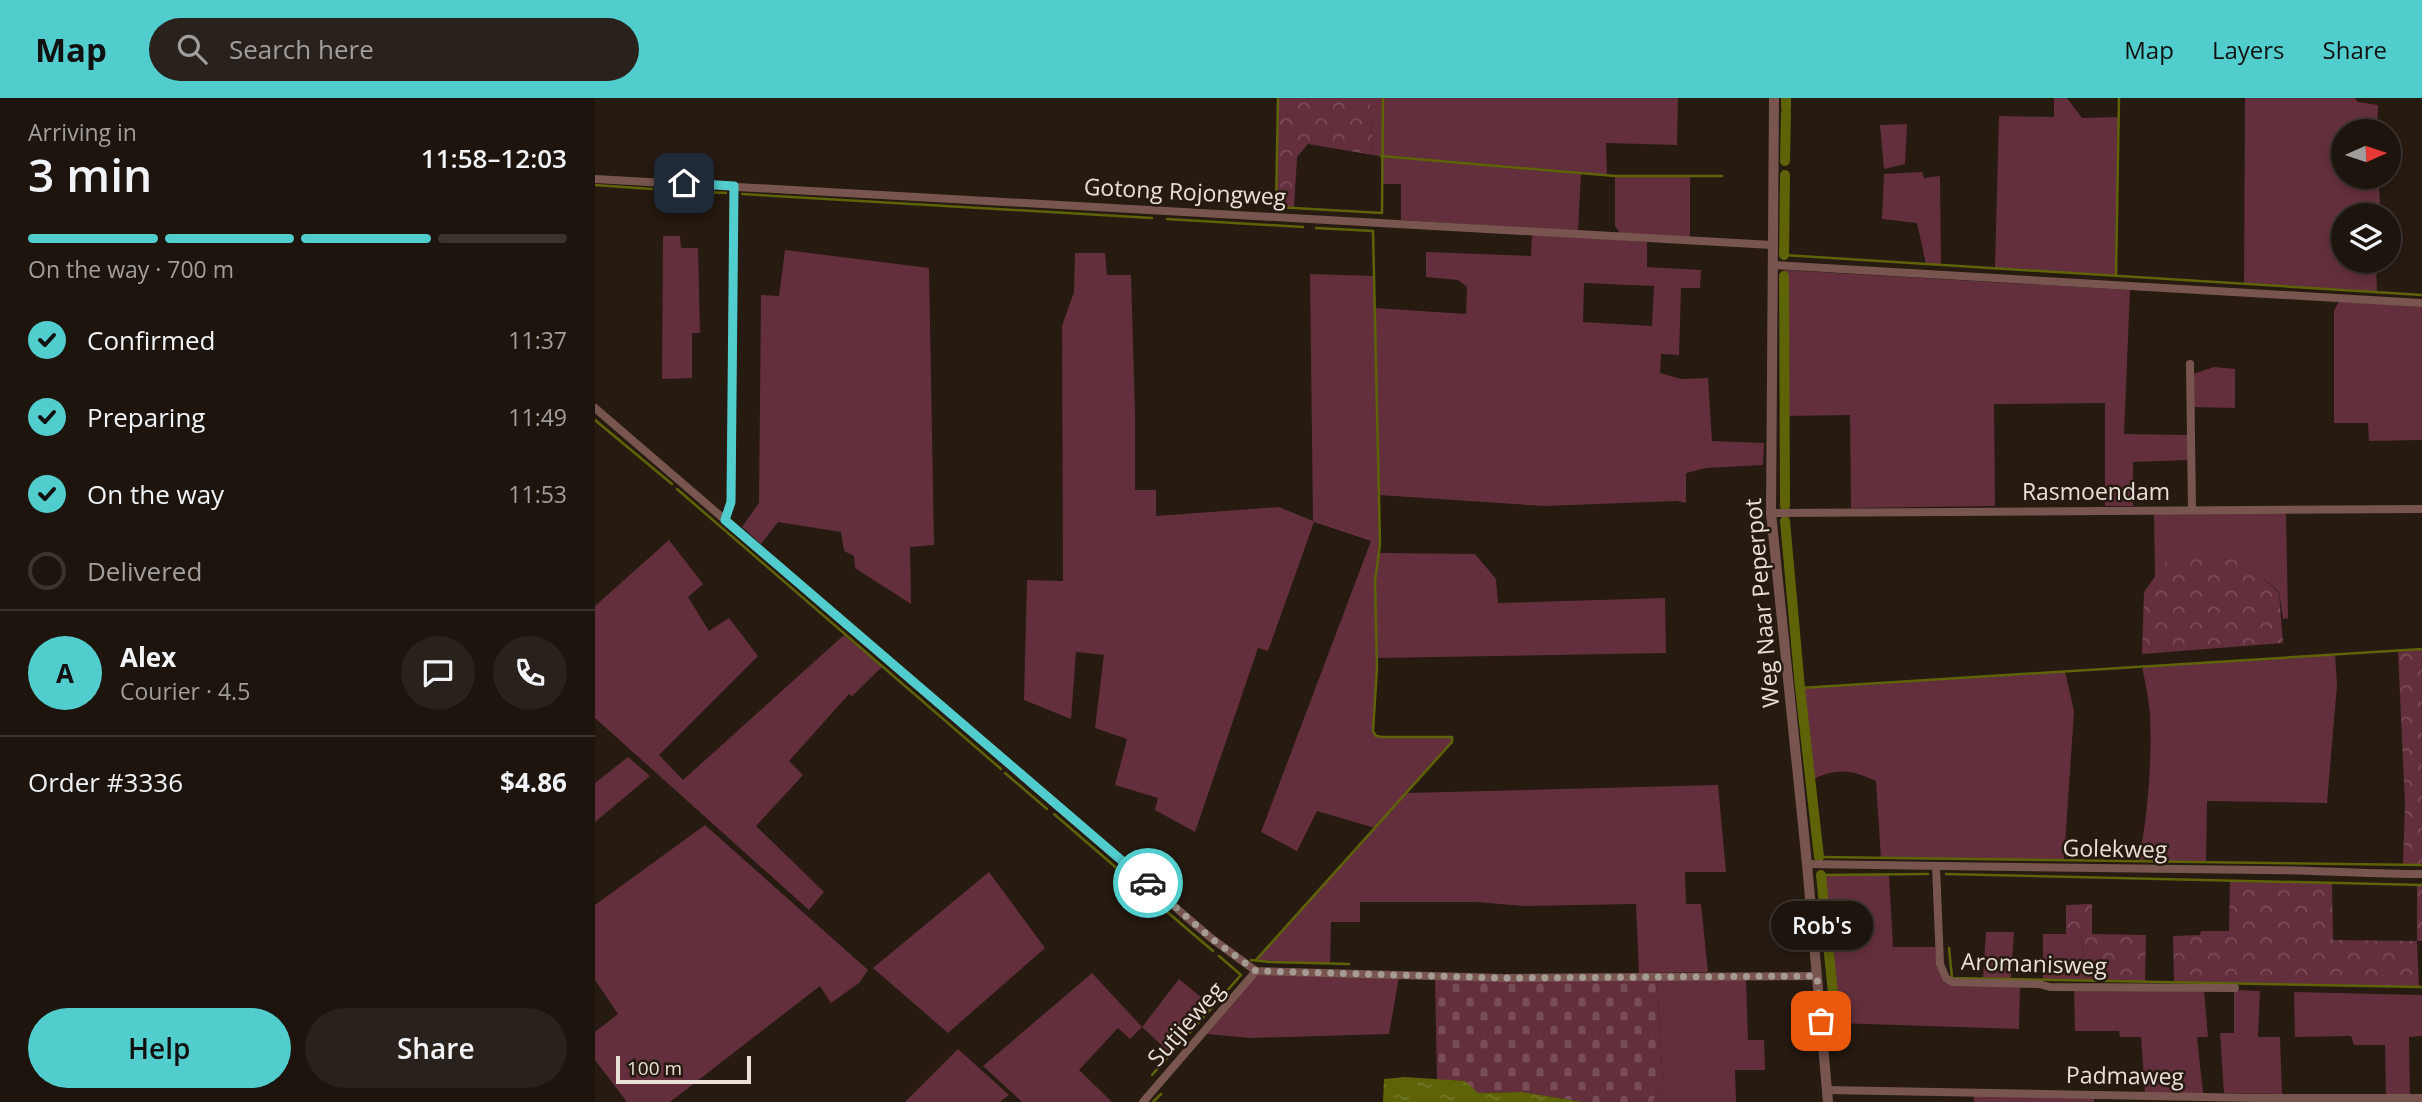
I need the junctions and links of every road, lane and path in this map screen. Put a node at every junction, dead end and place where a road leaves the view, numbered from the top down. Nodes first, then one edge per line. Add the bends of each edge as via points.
1 (1774, 98) edge
2 (595, 179) edge
3 (734, 186) junction
4 (1773, 245) junction
5 (1773, 265) junction
6 (2422, 303) edge
7 (2190, 364) dead end
8 (595, 408) edge
9 (2422, 509) edge
10 (2192, 510) junction
11 (1771, 513) junction
12 (725, 520) junction
13 (1807, 864) junction
14 (1937, 866) junction
15 (2422, 874) edge
16 (1256, 971) junction
17 (1817, 976) junction
18 (2235, 988) dead end
19 (1827, 1090) junction
20 (2422, 1098) edge
21 (1143, 1102) edge
22 (1828, 1102) edge

1 - 4 street, Weg Naar Peperpot
2 - 3 street, Gotong Rojongweg
3 - 4 street, Gotong Rojongweg
3 - 12 street via 731,502
4 - 5 street, Weg Naar Peperpot
5 - 6 street
5 - 11 street, Weg Naar Peperpot
7 - 10 street
8 - 12 street
9 - 10 street, Rasmoendam
10 - 11 street, Rasmoendam
11 - 13 street, Weg Naar Peperpot
12 - 16 street via 1211,938
13 - 14 street, Golekweg
13 - 17 street, Weg Naar Peperpot
14 - 15 street, Golekweg
14 - 18 street, Aromanisweg via 1940,964 1952,982
16 - 17 street via 1504,978
16 - 21 street, Sutjieweg
17 - 19 street, Weg Naar Peperpot
19 - 20 street, Padmaweg
19 - 22 street, Weg Naar Peperpot

